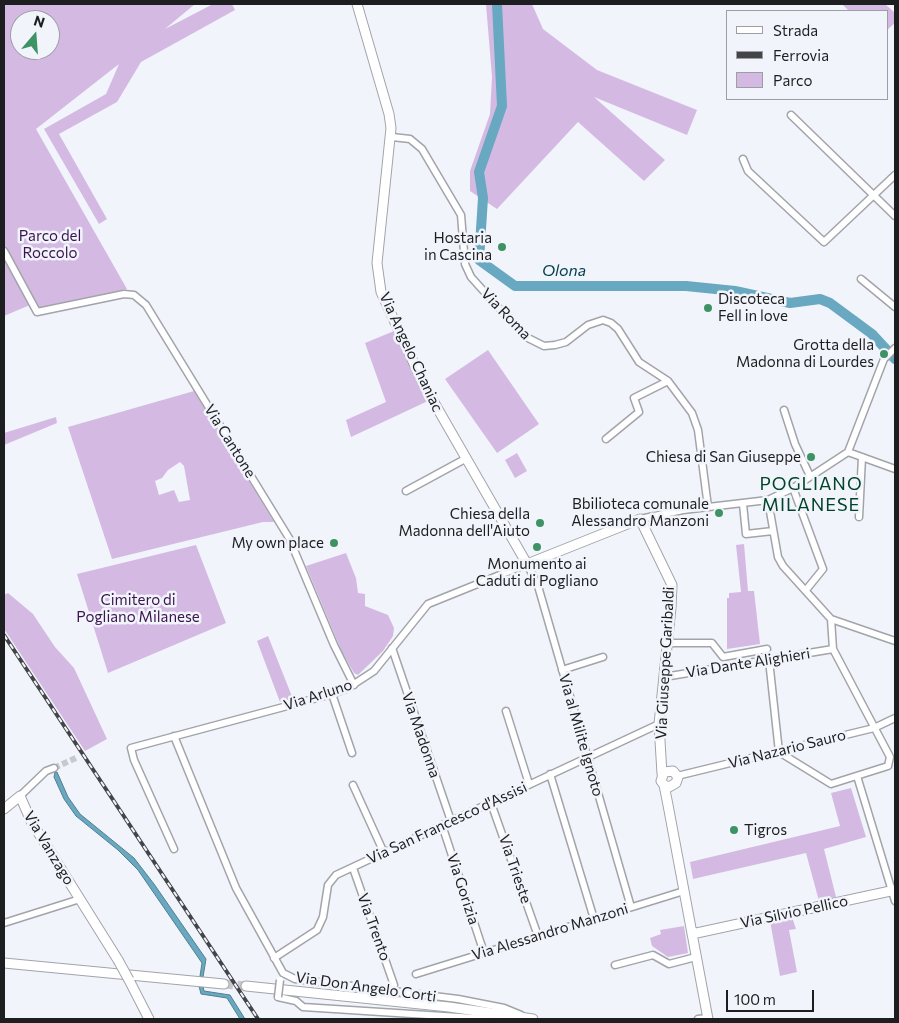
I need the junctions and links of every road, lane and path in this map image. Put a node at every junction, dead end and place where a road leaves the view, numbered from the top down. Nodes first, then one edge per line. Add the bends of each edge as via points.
1 (357, 4) edge
2 (791, 116) dead end
3 (392, 137) junction
4 (743, 159) dead end
5 (895, 175) edge
6 (874, 196) junction
7 (895, 216) edge
8 (4, 251) edge
9 (861, 279) dead end
10 (895, 307) edge
11 (894, 349) edge
12 (668, 381) junction
13 (784, 410) dead end
14 (606, 439) dead end
15 (848, 452) junction
16 (862, 457) junction
17 (465, 459) junction
18 (895, 469) edge
19 (810, 476) junction
20 (793, 488) junction
21 (406, 491) dead end
22 (768, 500) junction
23 (743, 504) junction
24 (708, 508) junction
25 (859, 517) dead end
26 (640, 519) junction
27 (773, 531) junction
28 (527, 564) junction
29 (806, 590) junction
30 (831, 619) junction
31 (895, 641) edge
32 (667, 643) junction
33 (392, 648) junction
34 (768, 649) dead end
35 (832, 649) junction
36 (603, 657) dead end
37 (768, 660) junction
38 (562, 670) junction
39 (664, 677) junction
40 (354, 685) junction
41 (332, 694) junction
42 (506, 711) dead end
43 (894, 720) edge
44 (658, 724) junction
45 (874, 728) junction
46 (174, 736) junction
47 (779, 752) junction
48 (352, 753) dead end
49 (586, 757) junction
50 (54, 768) tunnel mouth
51 (550, 774) junction
52 (674, 774) junction
53 (857, 776) junction
54 (530, 784) junction
55 (353, 785) dead end
56 (668, 786) junction
57 (20, 796) junction
58 (491, 803) junction
59 (4, 809) edge
60 (451, 821) junction
61 (442, 825) junction
62 (174, 850) dead end
63 (384, 853) junction
64 (353, 868) junction
65 (893, 890) edge
66 (684, 891) junction
67 (80, 900) junction
68 (895, 901) edge
69 (631, 908) junction
70 (594, 919) junction
71 (4, 923) edge
72 (692, 934) junction
73 (538, 936) junction
74 (484, 953) junction
75 (274, 958) junction
76 (696, 958) junction
77 (4, 962) edge
78 (615, 965) dead end
79 (416, 974) dead end
80 (282, 976) junction
81 (224, 984) tunnel mouth
82 (394, 985) dead end
83 (246, 986) tunnel mouth
84 (150, 1019) edge
85 (490, 1019) edge
86 (531, 1019) edge
87 (704, 1019) edge

1 - 3 street, Via Angelo Chaniac via 389,114
2 - 6 street
3 - 12 street, Via Roma via 410,139 422,149 461,215 465,264 472,277 524,336 544,346 555,345 566,342 588,325 602,320 618,329 639,362
3 - 17 street, Via Angelo Chaniac via 378,255 379,286 424,385
4 - 6 street via 748,171 824,242
5 - 6 street
6 - 7 street
8 - 40 street, Via Cantone via 37,312 124,294 134,295 146,304 289,538
9 - 10 street
11 - 15 street via 884,359
12 - 14 street via 634,398 639,412
12 - 24 street, Via Roma via 692,413 698,430
13 - 19 street
15 - 16 street
15 - 19 street
16 - 18 street
16 - 25 street
17 - 21 street
17 - 28 street, Via Angelo Chaniac
19 - 20 street
20 - 22 street
20 - 29 street via 823,569
22 - 23 street
22 - 27 street
23 - 24 street
23 - 27 street via 746,534
24 - 26 street
26 - 28 street
26 - 32 street, Via Giuseppe Garibaldi via 672,585
27 - 29 street via 778,557
28 - 33 street, Via Arluno via 428,604
28 - 38 street, Via al Milite Ignoto via 538,586
29 - 30 street
30 - 31 street
30 - 35 street
32 - 34 street via 712,643 723,657
32 - 39 street, Via Giuseppe Garibaldi
33 - 40 street, Via Arluno via 369,676
33 - 60 street, Via Madonna
35 - 37 street, Via Dante Alighieri
35 - 45 street
36 - 38 street
37 - 39 street, Via Dante Alighieri
37 - 47 street
38 - 49 street, Via al Milite Ignoto
39 - 44 street, Via Giuseppe Garibaldi
40 - 41 street, Via Arluno
41 - 46 street, Via Arluno
41 - 48 street
42 - 54 street
43 - 45 street, Via Nazario Sauro
44 - 49 street, Via San Francesco d'Assisi
44 - 52 street, Via Giuseppe Garibaldi via 661,754
45 - 47 street, Via Nazario Sauro
45 - 53 street via 890,763
46 - 62 street, Via Arluno via 131,748
46 - 75 street, Via Don Angelo Corti via 236,888
47 - 52 street, Via Nazario Sauro
47 - 53 street via 829,783
49 - 51 street, Via San Francesco d'Assisi
49 - 69 street, Via al Milite Ignoto
50 - 57 street via 46,771
51 - 54 street, Via San Francesco d'Assisi
51 - 70 street
52 - 56 street via 676,783
52 - 56 street, Via Giuseppe Garibaldi via 661,781
53 - 65 street
54 - 58 street, Via San Francesco d'Assisi
55 - 63 street
56 - 66 street, Via Giuseppe Garibaldi via 668,805
57 - 59 street
57 - 67 street, Via Vanzago via 31,821
58 - 60 street, Via San Francesco d'Assisi
58 - 73 street, Via Trieste
60 - 61 street, Via San Francesco d'Assisi
61 - 63 street, Via San Francesco d'Assisi
61 - 74 street, Via Gorizia
63 - 64 street, Via San Francesco d'Assisi
64 - 75 street, Via San Francesco d'Assisi via 329,882 323,917 317,930
64 - 82 street, Via Trento
65 - 68 street
65 - 72 street, Via Silvio Pellico
66 - 69 street, Via Alessandro Manzoni
66 - 72 street, Via Giuseppe Garibaldi
67 - 71 street, Via Vanzago
67 - 84 street, Via Vanzago, bridge
69 - 70 street, Via Alessandro Manzoni
70 - 73 street, Via Alessandro Manzoni
72 - 76 street, Via Giuseppe Garibaldi
73 - 74 street, Via Alessandro Manzoni
74 - 79 street, Via Alessandro Manzoni
75 - 80 street, Via Don Angelo Corti
76 - 78 street via 669,964 653,954
76 - 87 street, Via Giuseppe Garibaldi
77 - 81 street
80 - 85 street, bridge via 278,997 296,1001 303,1007
80 - 86 street, Via Don Angelo Corti via 504,1008
83 - 86 street

